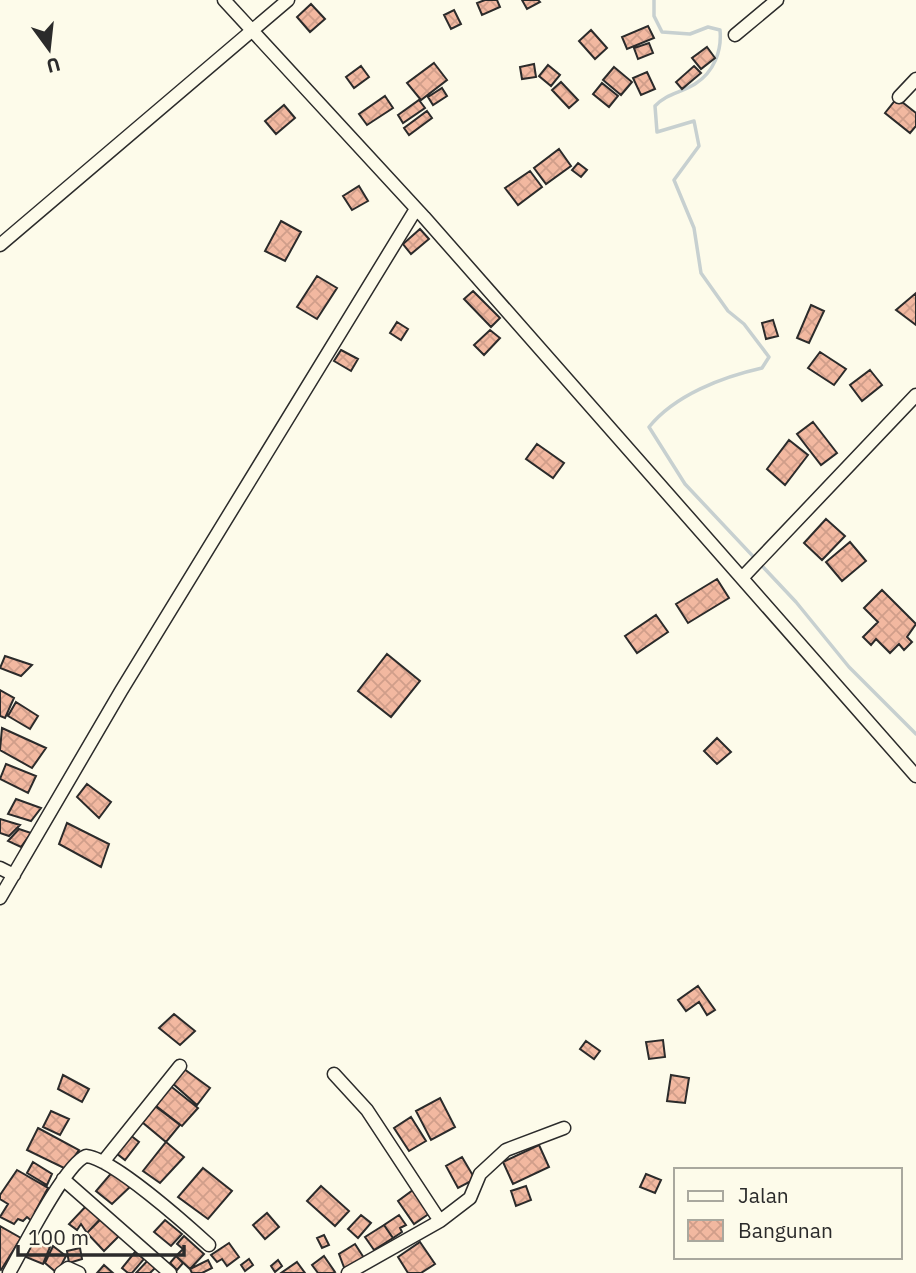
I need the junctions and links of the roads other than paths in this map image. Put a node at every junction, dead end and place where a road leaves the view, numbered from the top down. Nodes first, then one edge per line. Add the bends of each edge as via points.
1 (224, 0) edge
2 (289, 0) edge
3 (777, 0) edge
4 (259, 26) junction
5 (735, 35) dead end
6 (916, 79) edge
7 (898, 97) dead end
8 (416, 208) junction
9 (0, 245) edge
10 (916, 395) edge
11 (742, 578) junction
12 (916, 776) edge
13 (0, 868) edge
14 (13, 875) junction
15 (0, 898) edge
16 (180, 1066) dead end
17 (334, 1074) dead end
18 (564, 1128) dead end
19 (103, 1162) junction
20 (63, 1179) junction
21 (440, 1221) junction
22 (209, 1245) dead end
23 (9, 1273) edge
24 (61, 1273) edge
25 (79, 1273) edge
26 (170, 1273) edge
27 (348, 1273) edge

1 - 4 street
2 - 4 street
3 - 5 street
4 - 8 street
4 - 9 street
6 - 7 street
8 - 11 street
8 - 14 street
10 - 11 street
11 - 12 street
13 - 14 street
14 - 15 street
16 - 19 street
17 - 21 street via 367,1110
18 - 21 street via 506,1150 480,1174 470,1198
19 - 20 street via 83,1156
19 - 22 street
20 - 23 street
20 - 26 street
21 - 27 street
24 - 25 street via 68,1268

